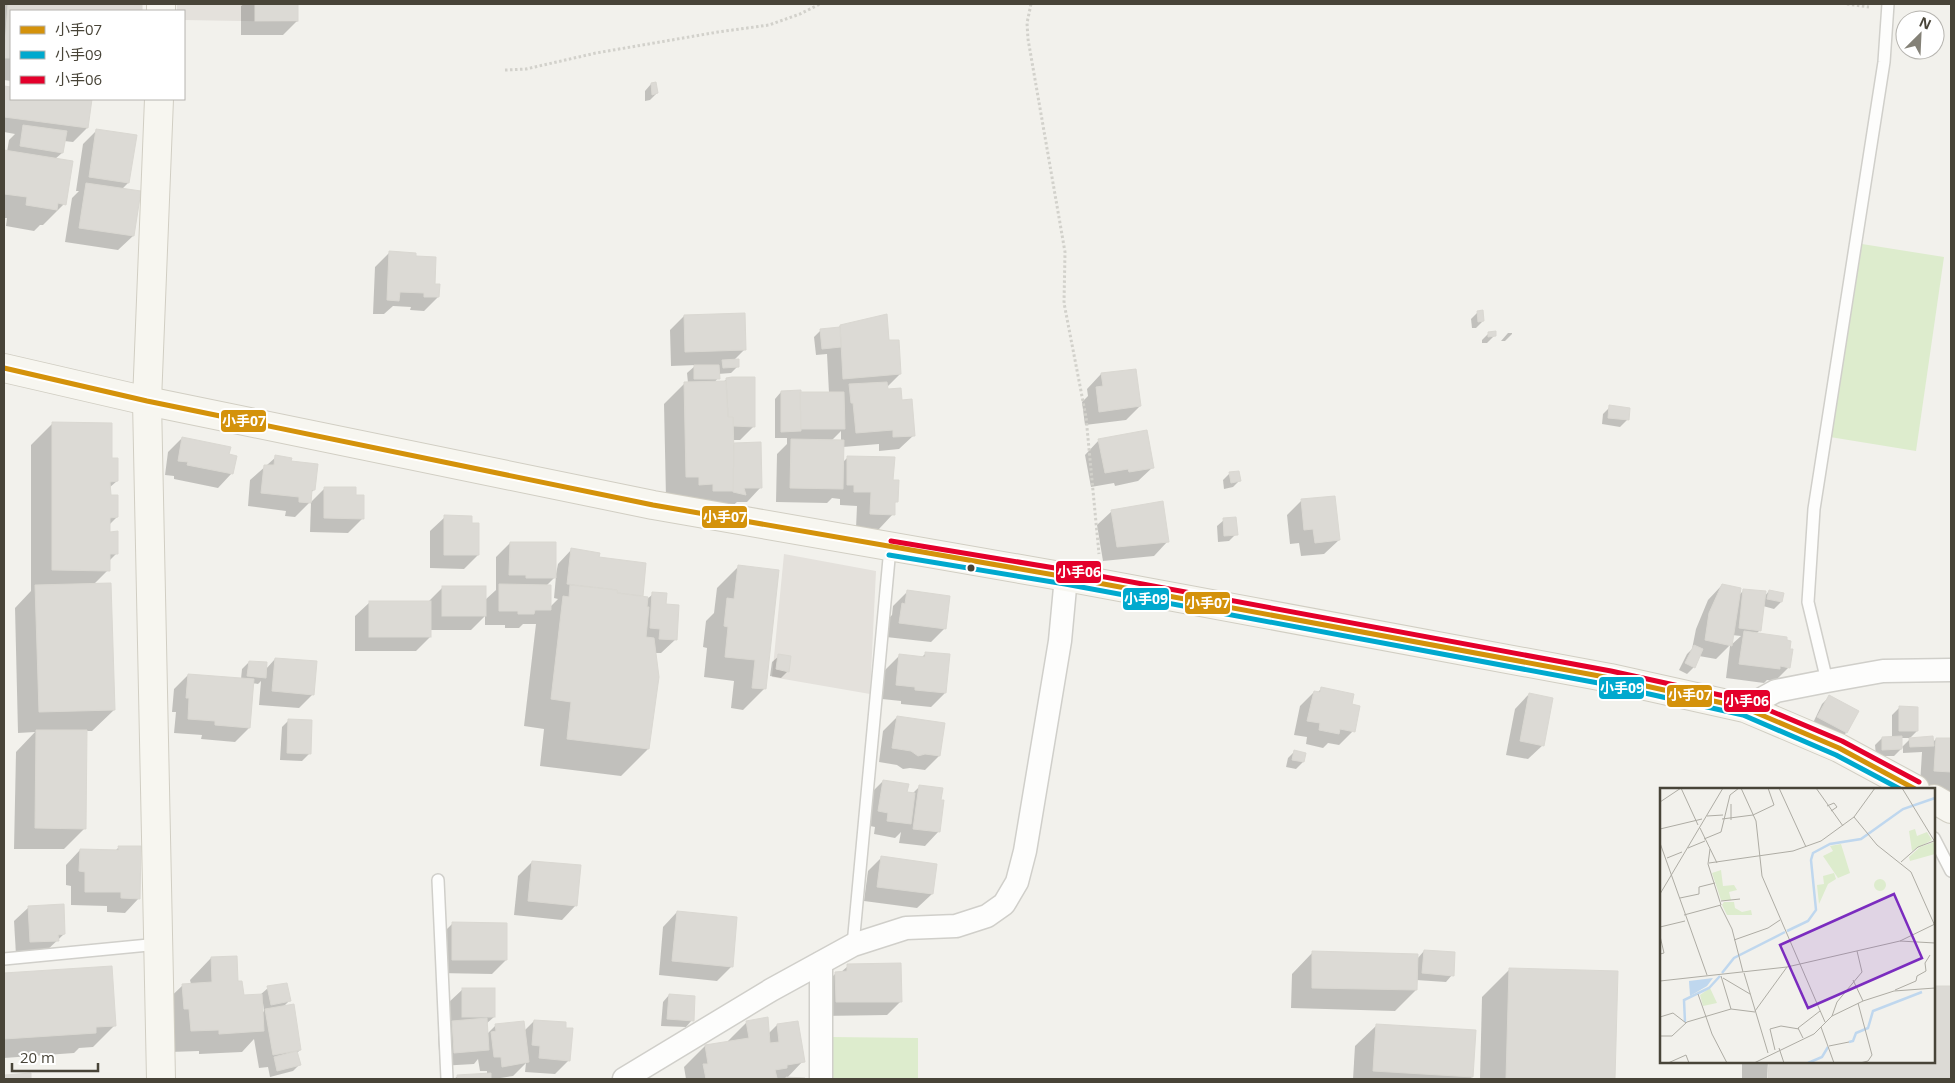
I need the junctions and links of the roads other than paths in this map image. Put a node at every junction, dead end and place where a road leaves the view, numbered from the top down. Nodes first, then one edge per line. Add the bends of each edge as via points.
1 (1888, 4) edge
2 (160, 100) edge
3 (4, 368) edge
4 (147, 401) junction
5 (890, 548) junction
6 (1066, 577) junction
7 (1951, 670) edge
8 (1828, 680) junction
9 (1745, 708) junction
10 (1910, 787) edge
11 (1935, 800) edge
12 (1951, 809) edge
13 (1935, 840) edge
14 (1951, 871) edge
15 (438, 880) dead end
16 (159, 944) junction
17 (853, 945) junction
18 (4, 959) edge
19 (821, 963) junction
20 (160, 1079) edge
21 (447, 1079) edge
22 (624, 1079) edge
23 (821, 1079) edge

1 - 8 lane via 1884,62 1814,509 1808,602
2 - 4 main road
3 - 4 main road
4 - 5 main road via 653,506
4 - 16 main road
5 - 6 main road
5 - 17 lane
6 - 9 main road via 1600,676
6 - 17 street via 1060,641 1025,852 1017,882 1004,904 987,916 956,926 906,928
7 - 8 street via 1883,671
8 - 9 street via 1776,691
9 - 10 main road via 1839,748
11 - 12 main road
13 - 14 lane
15 - 21 lane
16 - 18 lane
16 - 20 main road
17 - 19 street
19 - 22 street
19 - 23 street

